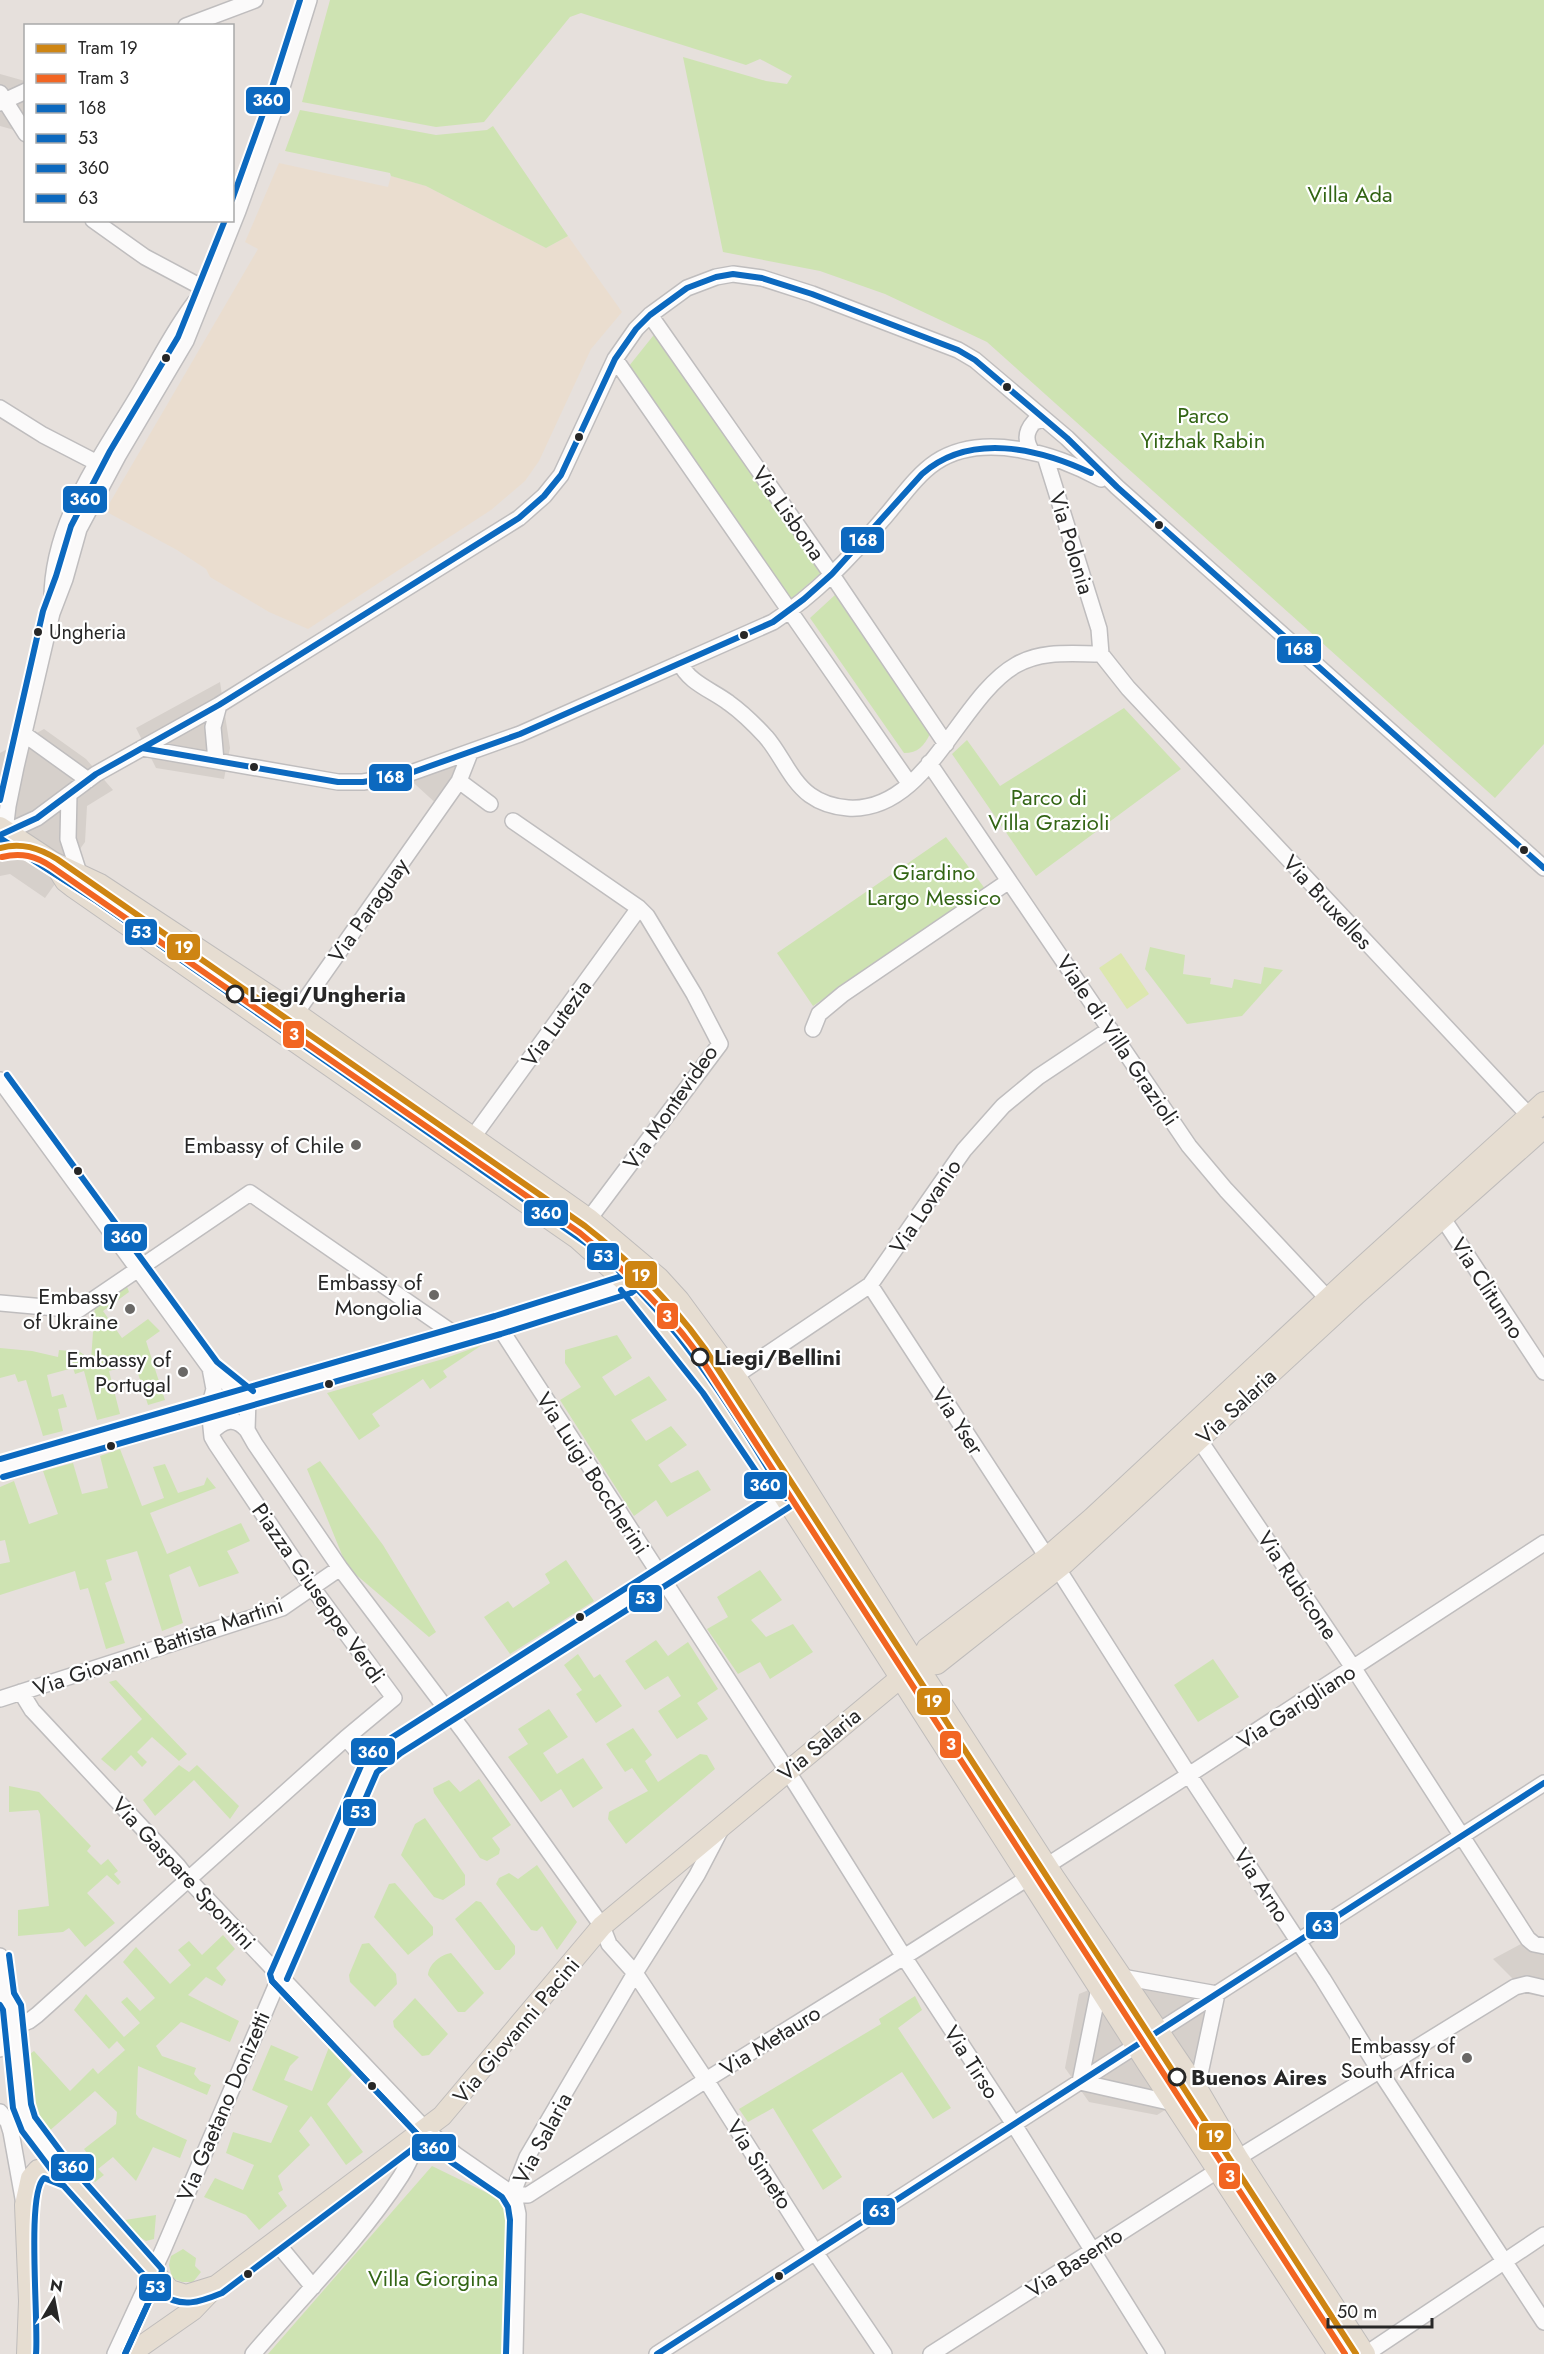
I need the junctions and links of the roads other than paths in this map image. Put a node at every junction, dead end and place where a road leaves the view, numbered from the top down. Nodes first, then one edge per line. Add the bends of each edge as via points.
1 (255, 0) edge
2 (309, 0) edge
3 (191, 24) edge
4 (24, 92) edge
5 (2, 99) edge
6 (24, 132) edge
7 (234, 221) edge
8 (96, 222) edge
9 (233, 222) edge
10 (205, 290) junction
11 (650, 315) junction
12 (615, 359) junction
13 (0, 408) edge
14 (1044, 424) junction
15 (1040, 454) junction
16 (104, 466) junction
17 (1118, 488) junction
18 (832, 575) junction
19 (789, 611) junction
20 (1101, 654) junction
21 (680, 663) junction
22 (219, 705) junction
23 (24, 734) junction
24 (946, 744) junction
25 (142, 748) junction
26 (470, 753) junction
27 (216, 761) junction
28 (929, 763) junction
29 (459, 781) junction
30 (909, 783) junction
31 (80, 786) junction
32 (490, 804) dead end
33 (513, 821) dead end
34 (2, 831) edge
35 (53, 862) junction
36 (1544, 868) edge
37 (79, 873) junction
38 (1009, 882) junction
39 (639, 909) junction
40 (296, 1013) junction
41 (813, 1029) dead end
42 (1110, 1029) junction
43 (0, 1080) edge
44 (1544, 1102) edge
45 (1540, 1125) edge
46 (472, 1137) junction
47 (1438, 1211) junction
48 (589, 1219) junction
49 (648, 1267) junction
50 (137, 1269) junction
51 (628, 1284) junction
52 (870, 1285) junction
53 (1329, 1300) junction
54 (0, 1303) edge
55 (498, 1325) junction
56 (457, 1336) junction
57 (1541, 1362) edge
58 (210, 1368) junction
59 (735, 1376) junction
60 (248, 1398) junction
61 (209, 1408) junction
62 (247, 1430) junction
63 (212, 1432) junction
64 (1195, 1433) junction
65 (0, 1468) edge
66 (784, 1498) junction
67 (1544, 1544) edge
68 (1052, 1563) junction
69 (340, 1568) junction
70 (661, 1578) junction
71 (312, 1587) junction
72 (918, 1666) junction
73 (1354, 1668) junction
74 (899, 1679) junction
75 (21, 1692) junction
76 (0, 1699) edge
77 (450, 1713) junction
78 (346, 1738) junction
79 (370, 1766) junction
80 (787, 1771) junction
81 (1189, 1775) junction
82 (1544, 1783) edge
83 (723, 1826) junction
84 (1462, 1836) junction
85 (1047, 1866) junction
86 (1028, 1878) junction
87 (188, 1880) junction
88 (602, 1926) junction
89 (1298, 1940) junction
90 (1544, 1946) edge
91 (0, 1956) edge
92 (904, 1957) junction
93 (635, 1973) junction
94 (279, 1975) junction
95 (1122, 1977) junction
96 (1099, 1988) junction
97 (1544, 1988) edge
98 (1217, 1994) junction
99 (2, 2001) edge
100 (0, 2012) edge
101 (14, 2027) junction
102 (1160, 2031) junction
103 (1136, 2046) junction
104 (0, 2049) edge
105 (1379, 2070) junction
106 (706, 2080) junction
107 (1080, 2082) junction
108 (1197, 2088) junction
109 (1173, 2103) junction
110 (0, 2112) edge
111 (1013, 2123) junction
112 (424, 2128) junction
113 (1238, 2157) junction
114 (1218, 2170) junction
115 (69, 2178) junction
116 (512, 2195) junction
117 (25, 2205) junction
118 (1544, 2235) edge
119 (276, 2242) junction
120 (1092, 2250) junction
121 (815, 2252) junction
122 (1504, 2261) junction
123 (153, 2271) junction
124 (217, 2285) junction
125 (313, 2287) junction
126 (1544, 2322) edge
127 (29, 2351) edge
128 (115, 2354) edge
129 (130, 2354) edge
130 (253, 2354) edge
131 (515, 2354) edge
132 (657, 2354) edge
133 (884, 2354) edge
134 (931, 2354) edge
135 (1157, 2354) edge
136 (1338, 2354) edge
137 (1365, 2354) edge

1 - 3 street
2 - 7 street via 279,100
4 - 5 street
5 - 6 street
8 - 10 street via 145,257
9 - 10 street
10 - 16 street via 186,341
11 - 12 street
11 - 14 street via 677,294 707,280 734,274 762,278 949,345 975,360
11 - 18 street, Via Lisbona
12 - 19 street
12 - 22 street via 561,475 536,505 503,530
13 - 16 street
14 - 15 street, Via Polonia via 1027,442
14 - 15 street via 1058,437 1053,448
14 - 17 street
15 - 17 street via 1085,470
15 - 18 street via 983,449 951,454 935,463
15 - 20 street, Via Polonia via 1099,630
16 - 23 street via 52,613
17 - 36 street
18 - 19 street
18 - 24 street, Via Lisbona
19 - 21 street via 773,622
19 - 30 street
20 - 24 street via 1053,654 1010,669
20 - 45 street, Via Bruxelles via 1128,688
21 - 26 street
21 - 30 street via 690,678 748,718 801,786 817,799 839,807 870,806 887,800
22 - 25 street
22 - 27 street via 213,727
23 - 31 street
23 - 34 street
24 - 28 street
25 - 27 street
25 - 31 street
26 - 27 street via 421,771 363,782 338,782
26 - 29 street, Via Paraguay
28 - 30 street
28 - 38 street, Viale di Villa Grazioli
29 - 32 street
29 - 40 street, Via Paraguay
31 - 34 street via 38,818
31 - 37 street via 68,839
33 - 39 street, Via Montevideo
34 - 35 main road
35 - 37 main road
35 - 51 main road via 74,888 578,1239
37 - 40 main road
38 - 41 street via 843,994 819,1014
38 - 42 street, Viale di Villa Grazioli
39 - 46 street, Via Lutezia
39 - 48 street, Via Montevideo via 663,940 720,1044
40 - 46 main road
42 - 52 street, Via Lovanio via 1038,1077 1003,1106 964,1150
42 - 53 street, Viale di Villa Grazioli via 1210,1172
43 - 50 street
44 - 45 main road, Via Salaria
45 - 47 main road, Via Salaria
46 - 48 main road
47 - 53 main road, Via Salaria via 1374,1256
47 - 57 street, Via Clitunno
47 - 64 main road, Via Salaria via 1345,1305
48 - 49 main road
49 - 51 street
49 - 59 main road via 679,1300
50 - 54 street via 78,1310
50 - 56 street via 250,1193
50 - 58 street
51 - 55 street
51 - 66 main road via 698,1370
52 - 59 street, Via Lovanio
52 - 68 street, Via Yser
53 - 64 main road, Via Salaria
55 - 56 street
55 - 70 street, Via Luigi Boccherini
56 - 60 street
58 - 60 street
58 - 61 street, Piazza Giuseppe Verdi via 214,1389
59 - 72 main road
60 - 61 street
60 - 62 street
61 - 63 street, Piazza Giuseppe Verdi
61 - 65 street
62 - 63 street via 231,1420
62 - 69 street, Piazza Giuseppe Verdi
63 - 71 street, Piazza Giuseppe Verdi via 220,1452
64 - 68 main road, Via Salaria
64 - 73 street, Via Rubicone
66 - 70 street, Via Gaetano Donizetti
66 - 74 main road
67 - 73 street, Via Garigliano
68 - 72 main road, Via Salaria via 937,1664
68 - 81 street, Via Arno
69 - 71 street, Via Giovanni Battista Martini
69 - 77 street, Piazza Giuseppe Verdi
70 - 77 street, Via Gaetano Donizetti
70 - 80 street, Via Luigi Boccherini
71 - 75 street, Via Giovanni Battista Martini via 282,1608
71 - 78 street, Piazza Giuseppe Verdi via 394,1698
72 - 74 main road, Via Salaria
72 - 85 main road
73 - 81 street, Via Garigliano
73 - 84 street, Via Rubicone
74 - 80 main road, Via Salaria
74 - 86 main road
75 - 76 street, Via Giovanni Battista Martini
75 - 87 street, Via Gaspare Spontini via 32,1710
77 - 79 street, Via Gaetano Donizetti
77 - 88 street, Piazza Giuseppe Verdi
78 - 79 street
78 - 87 street
79 - 94 street, Via Gaetano Donizetti
80 - 83 main road, Via Salaria
80 - 92 street, Via Tirso
81 - 85 street, Via Garigliano
81 - 89 street, Via Arno
82 - 84 street
83 - 88 main road, Via Salaria
83 - 93 street, Via Salaria
84 - 89 street
84 - 90 street, Via Rubicone via 1528,1939
85 - 86 street, Via Garigliano
85 - 95 main road
86 - 92 street, Via Metauro
86 - 96 main road
87 - 94 street, Via Gaspare Spontini
87 - 101 street via 37,2015
88 - 93 street, Via Simeto via 609,1944
88 - 112 main road, Via Giovanni Pacini via 449,2110
89 - 98 street
89 - 105 street, Via Arno
91 - 99 street
92 - 106 street, Via Metauro
92 - 111 street, Via Tirso
93 - 106 street, Via Simeto
93 - 116 street, Via Salaria via 527,2157
94 - 112 street, Via Gaspare Spontini
94 - 123 street, Via Gaetano Donizetti
95 - 98 street
95 - 102 main road
96 - 103 main road
96 - 107 street
97 - 105 street, Via Basento via 1520,1985
98 - 102 street
98 - 108 street
99 - 101 street via 12,2007
100 - 104 street
101 - 115 street via 25,2117
102 - 103 street
102 - 108 main road
103 - 107 street
103 - 109 main road
105 - 113 street, Via Basento
105 - 122 street, Via Arno
106 - 116 street, Via Metauro via 528,2195
106 - 121 street, Via Simeto
107 - 109 street
107 - 111 street
108 - 113 main road
109 - 114 main road
110 - 117 street via 11,2132
111 - 120 street, Via Tirso
111 - 121 street
112 - 116 street, Via Gaspare Spontini
112 - 119 main road, Via Giovanni Pacini
112 - 125 street via 394,2185
113 - 114 street, Via Basento
113 - 137 main road
114 - 120 street, Via Basento
114 - 136 main road
115 - 117 main road via 51,2169 38,2170 31,2178
115 - 123 main road
116 - 131 street, Via Salaria via 519,2220
117 - 127 main road
118 - 122 street
119 - 124 main road, Via Giovanni Pacini
119 - 125 street
120 - 134 street, Via Basento
120 - 135 street, Via Tirso
121 - 132 street
121 - 133 street, Via Simeto
122 - 126 street, Via Arno
122 - 137 street
123 - 124 main road via 167,2287 181,2295
123 - 128 street, Via Gaetano Donizetti
124 - 129 main road via 193,2310
125 - 130 street

